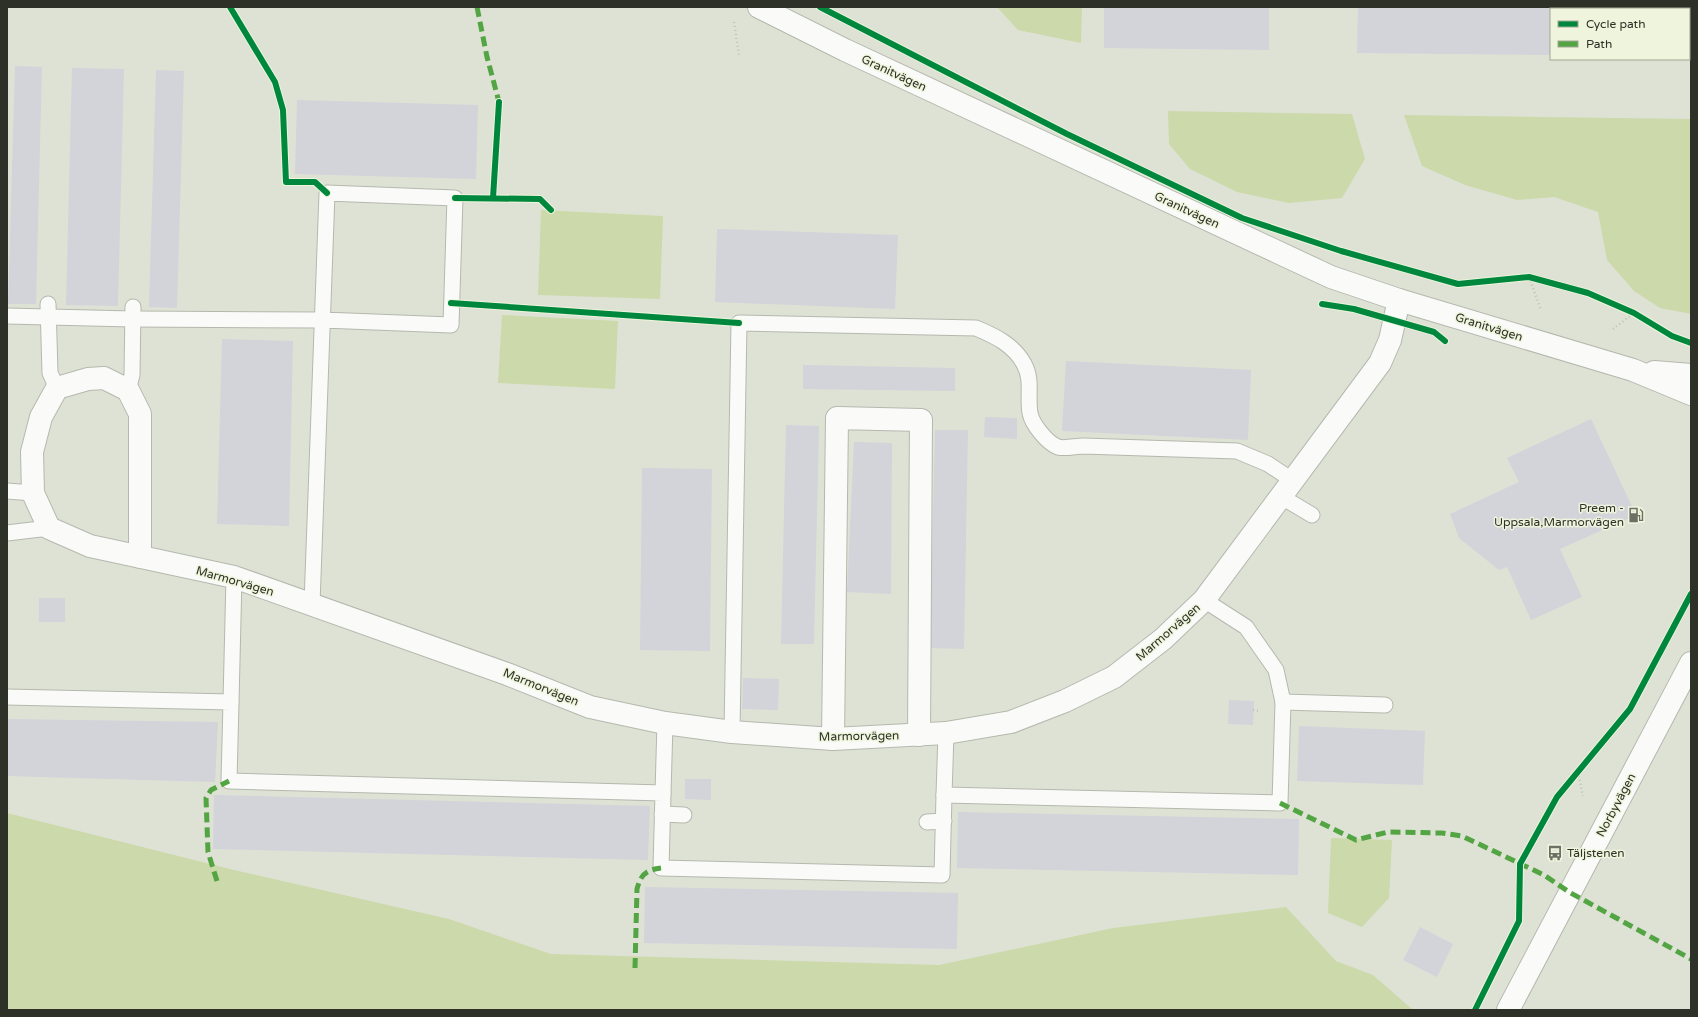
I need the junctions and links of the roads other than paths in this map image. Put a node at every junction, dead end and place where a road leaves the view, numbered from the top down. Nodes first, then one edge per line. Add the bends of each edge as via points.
1 (771, 9) edge
2 (1399, 300) junction
3 (47, 311) junction
4 (132, 313) junction
5 (7, 316) edge
6 (323, 320) junction
7 (1633, 370) junction
8 (1691, 375) edge
9 (58, 388) junction
10 (128, 390) junction
11 (1691, 394) edge
12 (1286, 488) junction
13 (7, 491) edge
14 (33, 494) junction
15 (1312, 515) dead end
16 (49, 528) junction
17 (7, 534) edge
18 (140, 557) junction
19 (234, 578) junction
20 (1204, 600) junction
21 (312, 604) junction
22 (1691, 663) edge
23 (7, 697) edge
24 (231, 702) junction
25 (1283, 702) junction
26 (1385, 705) dead end
27 (665, 723) junction
28 (732, 732) junction
29 (946, 733) junction
30 (919, 735) junction
31 (833, 739) junction
32 (663, 793) junction
33 (944, 795) junction
34 (662, 814) junction
35 (684, 815) dead end
36 (944, 821) junction
37 (927, 822) dead end
38 (1508, 1010) edge

1 - 2 street, Granitvägen via 845,50 1331,277
2 - 7 street, Granitvägen
2 - 12 street, Marmorvägen via 1390,340 1380,363
3 - 4 lane
3 - 5 lane
3 - 9 lane via 50,373
4 - 6 lane
4 - 10 lane via 132,375
6 - 6 lane via 451,325 455,198 327,193
6 - 21 lane
7 - 8 street, Granitvägen
7 - 11 street, Granitvägen
9 - 10 street via 88,379 104,378
9 - 14 street via 41,417 32,452
10 - 18 street via 141,420
12 - 15 lane
12 - 20 street, Marmorvägen
12 - 28 lane via 1268,464 1237,451 1058,447 1039,433 1030,413 1030,383 1025,364 1012,348 976,328 739,322
13 - 14 lane
14 - 16 street
16 - 17 lane
16 - 18 street, Marmorvägen via 90,546
18 - 19 street, Marmorvägen
19 - 21 street, Marmorvägen
19 - 24 lane via 227,642
20 - 25 lane via 1246,627 1276,670
20 - 29 street, Marmorvägen via 1163,639 1114,677 1066,701 1011,722
21 - 27 street, Marmorvägen via 507,674 590,707
22 - 38 street, Norbyvägen
23 - 24 lane
24 - 32 lane via 229,782
25 - 26 lane
25 - 33 lane via 1280,804
27 - 28 street, Marmorvägen
27 - 32 lane
28 - 31 street, Marmorvägen
29 - 30 street, Marmorvägen
29 - 33 lane
30 - 31 street, Marmorvägen
30 - 31 street via 921,420 837,418
32 - 34 lane
33 - 36 lane
34 - 35 lane
34 - 36 lane via 661,868 942,875
36 - 37 lane

